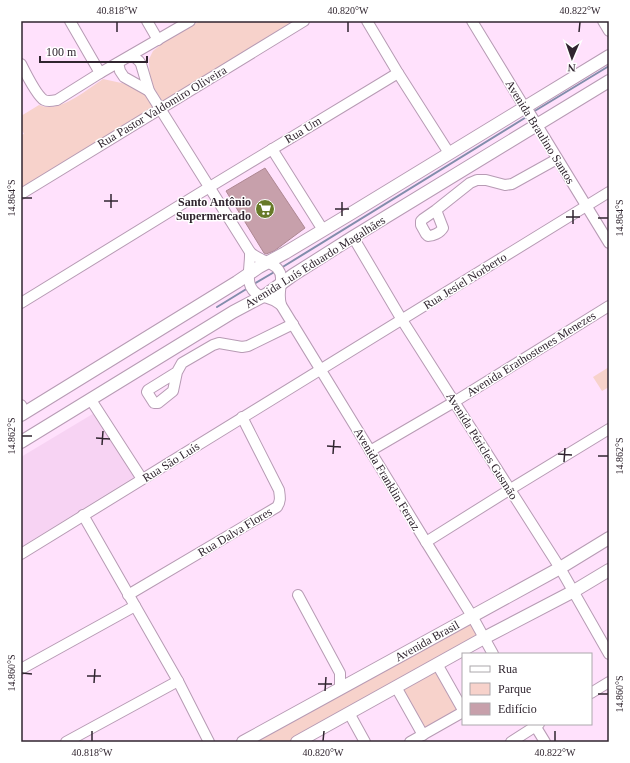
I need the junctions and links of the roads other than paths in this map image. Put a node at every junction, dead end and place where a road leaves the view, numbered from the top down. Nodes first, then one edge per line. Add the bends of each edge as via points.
1 (70, 21) edge
2 (147, 21) edge
3 (190, 21) edge
4 (304, 21) edge
5 (367, 21) edge
6 (472, 21) edge
7 (603, 21) edge
8 (609, 31) edge
9 (154, 42) junction
10 (132, 55) junction
11 (609, 56) edge
12 (118, 63) junction
13 (21, 64) edge
14 (101, 72) junction
15 (143, 72) junction
16 (398, 73) junction
17 (124, 77) junction
18 (609, 81) edge
19 (149, 91) junction
20 (160, 108) junction
21 (527, 110) junction
22 (536, 124) junction
23 (272, 149) junction
24 (449, 153) junction
25 (557, 159) junction
26 (208, 188) junction
27 (609, 192) edge
28 (21, 194) edge
29 (586, 206) junction
30 (436, 210) dead end
31 (323, 230) junction
32 (353, 237) junction
33 (609, 243) edge
34 (250, 252) junction
35 (270, 264) junction
36 (248, 277) junction
37 (281, 280) junction
38 (260, 295) junction
39 (21, 303) edge
40 (281, 305) junction
41 (609, 306) edge
42 (402, 320) junction
43 (293, 324) junction
44 (321, 370) junction
45 (178, 372) dead end
46 (91, 400) junction
47 (454, 402) junction
48 (22, 411) edge
49 (242, 417) junction
50 (609, 429) edge
51 (21, 442) edge
52 (370, 451) junction
53 (142, 479) junction
54 (509, 490) junction
55 (83, 515) junction
56 (609, 538) edge
57 (426, 542) junction
58 (21, 554) edge
59 (560, 568) junction
60 (609, 570) edge
61 (574, 591) junction
62 (128, 595) junction
63 (298, 595) dead end
64 (134, 606) junction
65 (472, 616) junction
66 (484, 638) junction
67 (492, 653) edge
68 (609, 654) edge
69 (437, 664) junction
70 (21, 669) edge
71 (340, 673) junction
72 (356, 680) junction
73 (178, 681) junction
74 (609, 682) edge
75 (396, 687) junction
76 (340, 688) junction
77 (592, 692) edge
78 (462, 709) edge
79 (462, 712) edge
80 (349, 713) junction
81 (536, 725) edge
82 (424, 735) junction
83 (66, 742) edge
84 (209, 742) edge
85 (243, 742) edge
86 (297, 742) edge
87 (365, 742) edge
88 (410, 742) edge
89 (512, 742) edge
90 (545, 742) edge

1 - 14 street
2 - 9 street
3 - 9 street
4 - 20 street, Rua Pastor Valdomiro Oliveira
5 - 16 street
6 - 21 street, Avenida Braulino Santos
7 - 8 street
9 - 10 street
9 - 15 street via 145,57
10 - 12 street
10 - 15 street via 139,61
11 - 21 main road, Avenida Luís Eduardo Magalhães
12 - 14 street
12 - 17 street
13 - 14 street via 40,96 51,102
14 - 17 street
15 - 19 street
16 - 23 street, Rua Um
16 - 24 street
17 - 19 street
18 - 22 main road, Avenida Luís Eduardo Magalhães
19 - 20 street
20 - 26 street
20 - 28 street, Rua Pastor Valdomiro Oliveira
21 - 22 street, Avenida Braulino Santos
21 - 24 main road, Avenida Luís Eduardo Magalhães
22 - 25 street, Avenida Braulino Santos
22 - 32 main road, Avenida Luís Eduardo Magalhães
23 - 26 street, Rua Um
23 - 31 street
24 - 31 main road, Avenida Luís Eduardo Magalhães
25 - 29 street, Avenida Braulino Santos
25 - 30 street via 512,184 477,180
26 - 34 street
26 - 39 street, Rua Um
27 - 29 street, Rua Jesiel Norberto
29 - 33 street, Avenida Braulino Santos
29 - 42 street, Rua Jesiel Norberto
31 - 35 main road, Avenida Luís Eduardo Magalhães
32 - 37 main road, Avenida Luís Eduardo Magalhães
32 - 42 street, Avenida Péricles Gusmão
34 - 35 street
34 - 36 street
35 - 36 main road, Avenida Luís Eduardo Magalhães via 259,267
35 - 37 street via 277,267
36 - 38 street via 251,287
36 - 48 main road, Avenida Luís Eduardo Magalhães
37 - 38 main road, Avenida Luís Eduardo Magalhães
37 - 40 street
38 - 40 street
38 - 46 main road, Avenida Luís Eduardo Magalhães
40 - 43 street, Avenida Franklin Ferraz
41 - 47 street, Avenida Erathostenes Menezes
42 - 44 street, Rua Jesiel Norberto
42 - 47 street, Avenida Péricles Gusmão
43 - 44 street, Avenida Franklin Ferraz
43 - 45 street via 248,346 219,343 213,345 182,363
44 - 49 street, Rua São Luís
44 - 52 street, Avenida Franklin Ferraz
46 - 51 main road, Avenida Luís Eduardo Magalhães
46 - 53 street
47 - 52 street, Avenida Erathostenes Menezes
47 - 54 street, Avenida Péricles Gusmão
49 - 53 street, Rua São Luís
49 - 62 street, Rua Dalva Flores via 279,490 280,502 277,507
50 - 54 street
52 - 57 street, Avenida Franklin Ferraz
53 - 55 street, Rua São Luís
54 - 57 street
54 - 59 street, Avenida Péricles Gusmão
55 - 58 street, Rua São Luís
55 - 62 street
56 - 59 main road, Avenida Brasil
57 - 65 street, Avenida Franklin Ferraz
59 - 61 street, Avenida Péricles Gusmão
59 - 65 main road, Avenida Brasil
60 - 61 main road, Avenida Brasil
61 - 66 main road, Avenida Brasil
61 - 68 street, Avenida Péricles Gusmão
62 - 64 street
63 - 71 street
64 - 70 street
64 - 73 street
65 - 66 street, Avenida Franklin Ferraz
65 - 72 main road, Avenida Brasil
66 - 67 street, Avenida Franklin Ferraz
66 - 69 main road, Avenida Brasil
69 - 75 main road, Avenida Brasil
69 - 78 street
71 - 72 street
71 - 76 street
72 - 76 main road, Avenida Brasil
73 - 83 street
73 - 84 street
74 - 77 street
75 - 80 main road, Avenida Brasil
75 - 82 street
76 - 85 main road, Avenida Brasil
79 - 82 street
80 - 86 main road, Avenida Brasil
80 - 87 street
81 - 89 street
81 - 90 street
82 - 88 street

